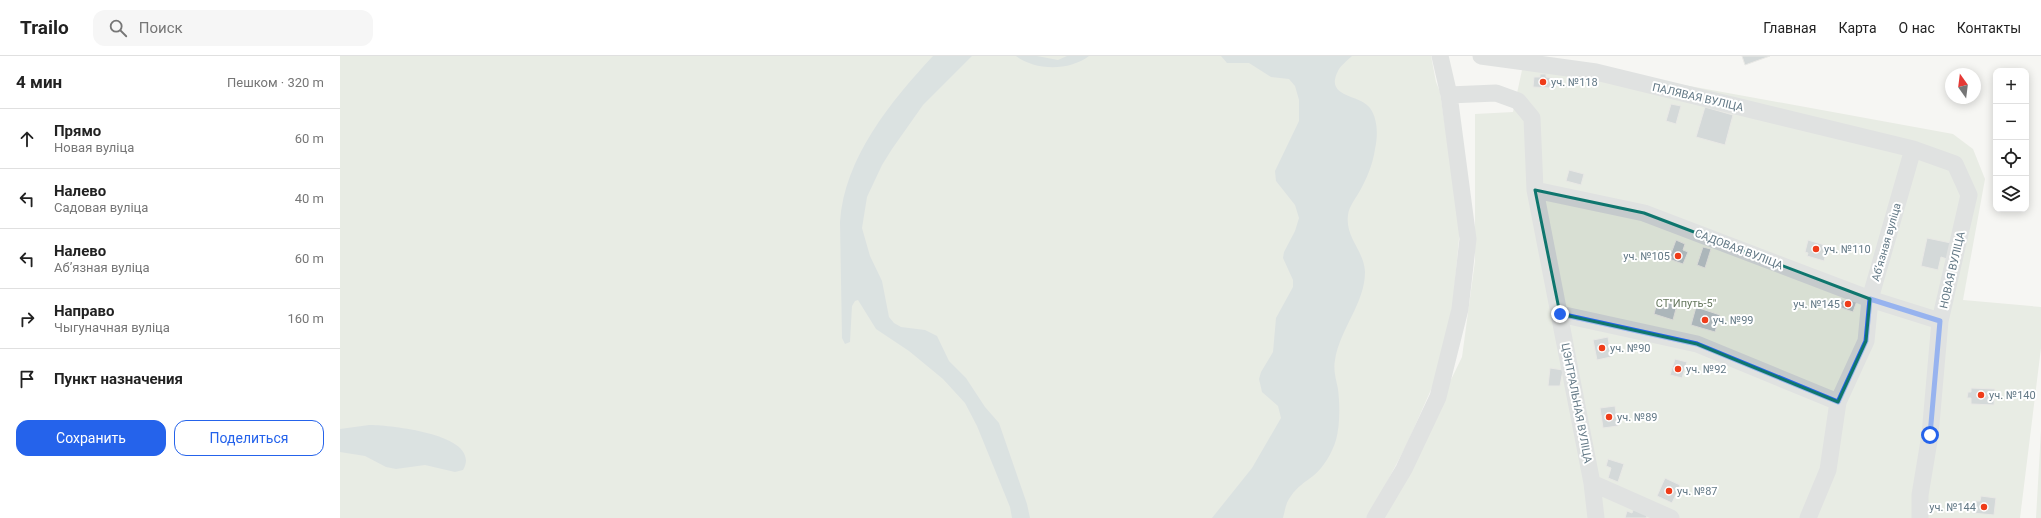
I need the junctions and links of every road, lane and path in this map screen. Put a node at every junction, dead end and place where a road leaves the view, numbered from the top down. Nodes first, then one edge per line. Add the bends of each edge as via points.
1 (1440, 56) edge
2 (1481, 56) edge
3 (1450, 95) junction
4 (1913, 148) junction
5 (1535, 190) junction
6 (1870, 299) junction
7 (1560, 314) junction
8 (1940, 321) junction
9 (1838, 402) junction
10 (1592, 483) junction
11 (1375, 518) edge
12 (1596, 518) edge
13 (1671, 518) edge
14 (1808, 518) edge
15 (1920, 518) edge

1 - 3 street
2 - 4 street, ПАЛЯВАЯ ВУЛІЦА via 1596,72
3 - 5 street, ЦЭНТРАЛЬНАЯ ВУЛІЦА via 1496,93 1518,101 1532,118
3 - 11 street via 1468,239 1460,309 1438,397 1404,470
4 - 6 street, Абʼязная вуліца
4 - 8 street, НОВАЯ ВУЛІЦА via 1955,164 1969,195
5 - 6 street, САДОВАЯ ВУЛІЦА via 1644,213
5 - 7 street, ЦЭНТРАЛЬНАЯ ВУЛІЦА
6 - 8 street, САДОВАЯ ВУЛІЦА
6 - 9 street, Абʼязная вуліца via 1866,341
7 - 9 street via 1697,344
7 - 10 street, ЦЭНТРАЛЬНАЯ ВУЛІЦА
8 - 15 street, НОВАЯ ВУЛІЦА via 1930,435 1920,495
9 - 14 street, Абʼязная вуліца via 1828,470
10 - 12 street, ЦЭНТРАЛЬНАЯ ВУЛІЦА
10 - 13 street

